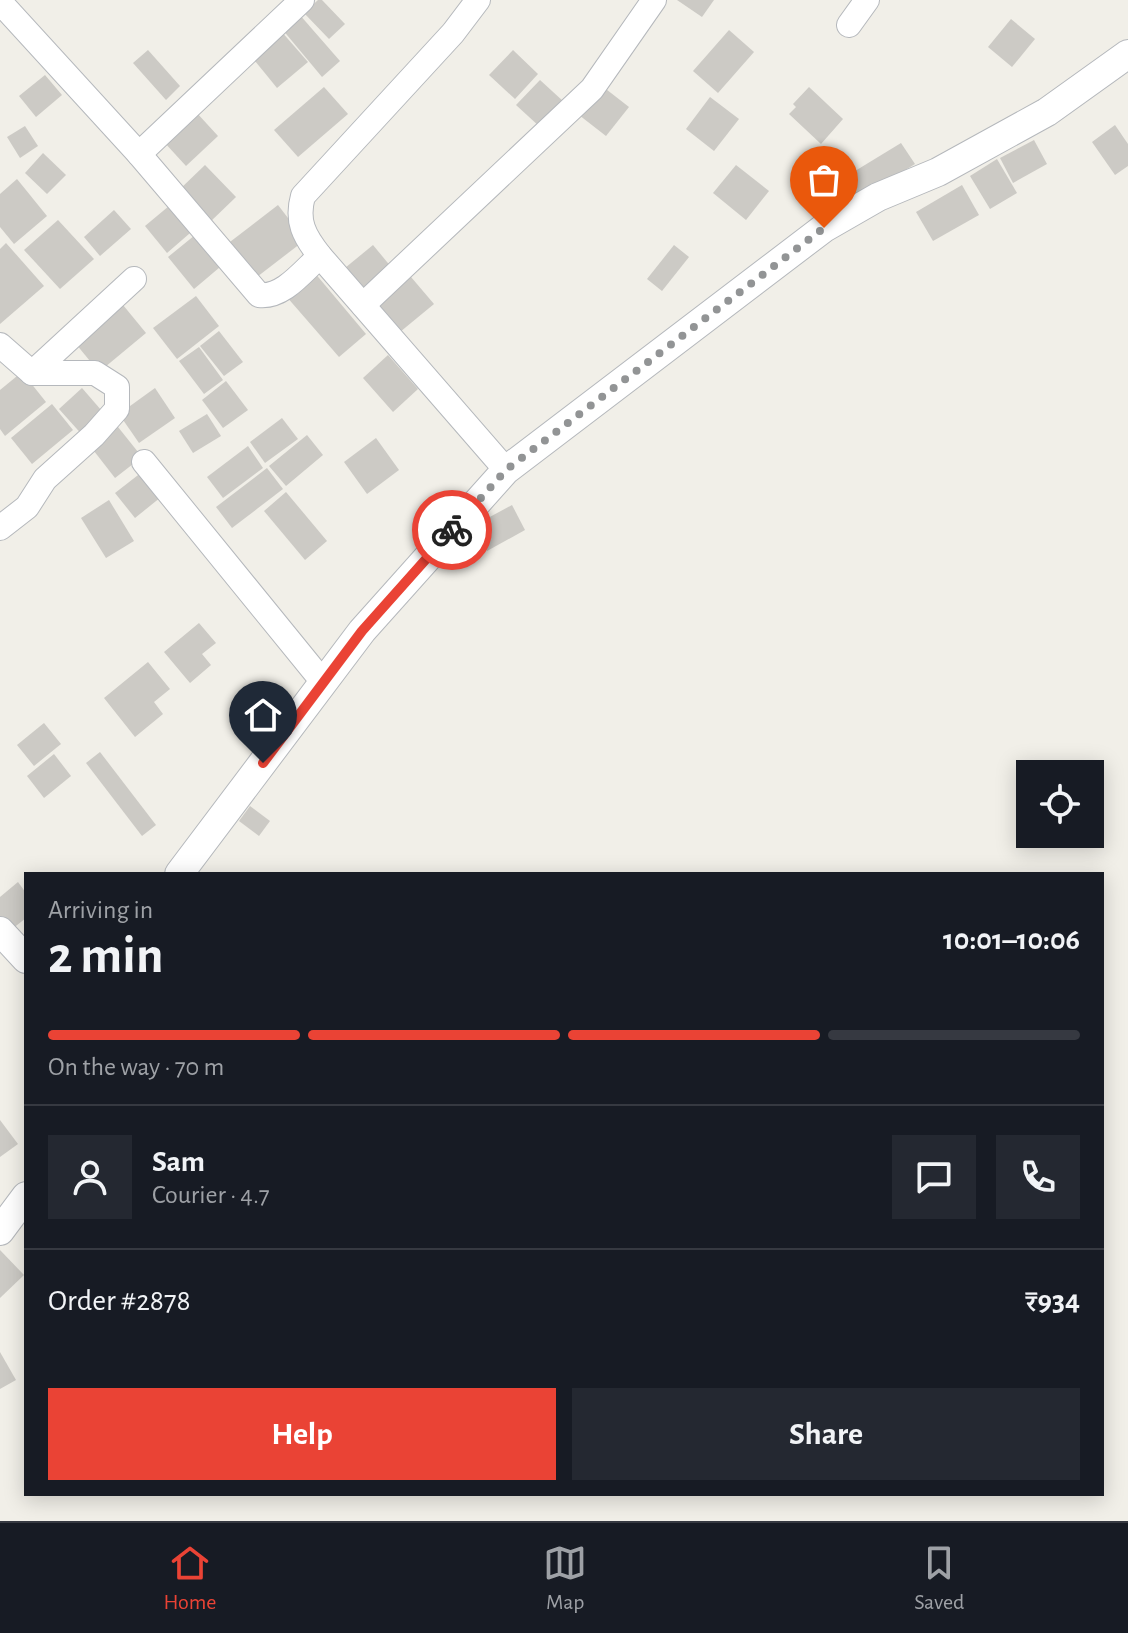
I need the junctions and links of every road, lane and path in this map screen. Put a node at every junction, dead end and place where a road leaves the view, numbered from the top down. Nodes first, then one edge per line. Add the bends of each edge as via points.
1 (302, 0) edge
2 (478, 0) edge
3 (654, 0) edge
4 (867, 0) edge
5 (1, 3) edge
6 (849, 25) dead end
7 (1128, 54) edge
8 (139, 154) junction
9 (320, 256) junction
10 (134, 279) dead end
11 (363, 305) junction
12 (0, 345) edge
13 (32, 373) junction
14 (144, 462) dead end
15 (506, 470) junction
16 (0, 528) edge
17 (323, 682) junction
18 (180, 872) edge
19 (0, 931) edge
20 (24, 957) edge
21 (24, 1199) edge
22 (0, 1231) edge

1 - 8 street
2 - 9 street via 303,196 298,212 302,228
3 - 11 street via 592,89
4 - 6 street
5 - 8 street
7 - 15 street via 1047,112 824,228
8 - 9 street via 259,295 282,290
9 - 11 street
10 - 13 street
11 - 15 street
12 - 13 street
13 - 16 street via 95,373 117,387 117,409 45,479 27,507
14 - 17 street
15 - 17 street
17 - 18 street
19 - 20 street
21 - 22 street

